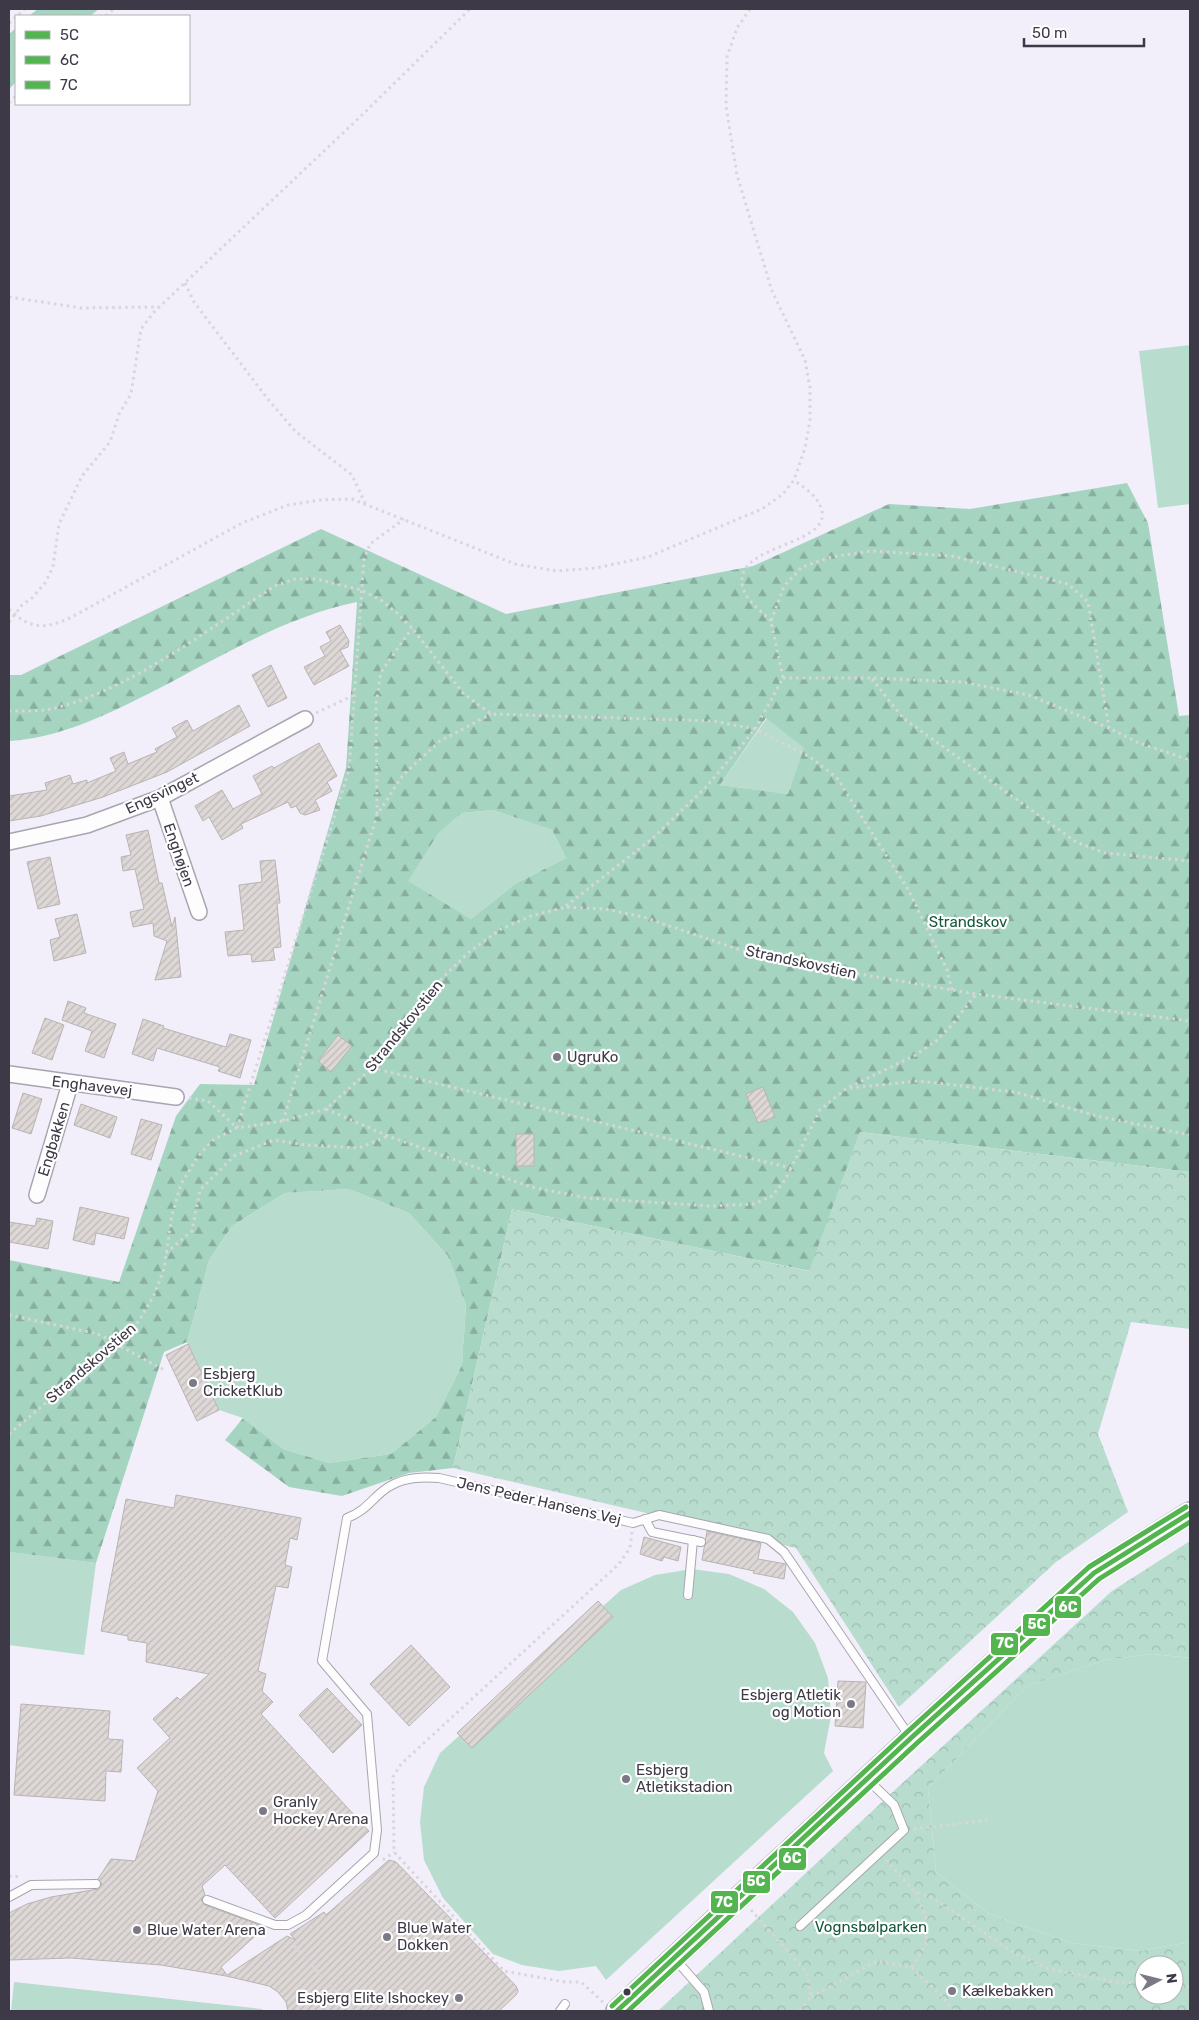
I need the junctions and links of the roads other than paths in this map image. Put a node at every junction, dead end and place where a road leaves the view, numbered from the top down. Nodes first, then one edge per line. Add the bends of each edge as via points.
1 (305, 719) road end
2 (160, 798) junction
3 (9, 842) edge
4 (199, 912) dead end
5 (9, 1074) edge
6 (70, 1084) junction
7 (176, 1096) road end
8 (37, 1194) dead end
9 (1190, 1512) edge
10 (645, 1519) junction
11 (688, 1595) dead end
12 (910, 1738) junction
13 (868, 1780) junction
14 (96, 1884) dead end
15 (9, 1897) edge
16 (207, 1900) dead end
17 (800, 1926) dead end
18 (674, 1958) junction
19 (565, 2004) dead end
20 (611, 2008) edge
21 (560, 2011) edge
22 (710, 2011) edge

1 - 2 street, Engsvinget
2 - 3 street, Engsvinget via 87,825
2 - 4 street, Enghøjen
5 - 6 street, Enghavevej
6 - 7 street, Enghavevej
6 - 8 street, Engbakken
9 - 12 street via 1094,1573
10 - 11 lane via 652,1532 697,1541
10 - 12 lane, Jens Peder Hansens Vej via 659,1515 768,1539 784,1552
10 - 16 lane, Jens Peder Hansens Vej via 633,1523 439,1478 414,1477 391,1485 360,1513 347,1518 322,1661 367,1714 377,1830 374,1853 306,1915 288,1925 274,1925
12 - 13 street
13 - 17 lane via 894,1805 904,1830
13 - 18 street
14 - 15 lane via 31,1885
18 - 20 street
18 - 22 lane via 704,1992
19 - 21 lane

